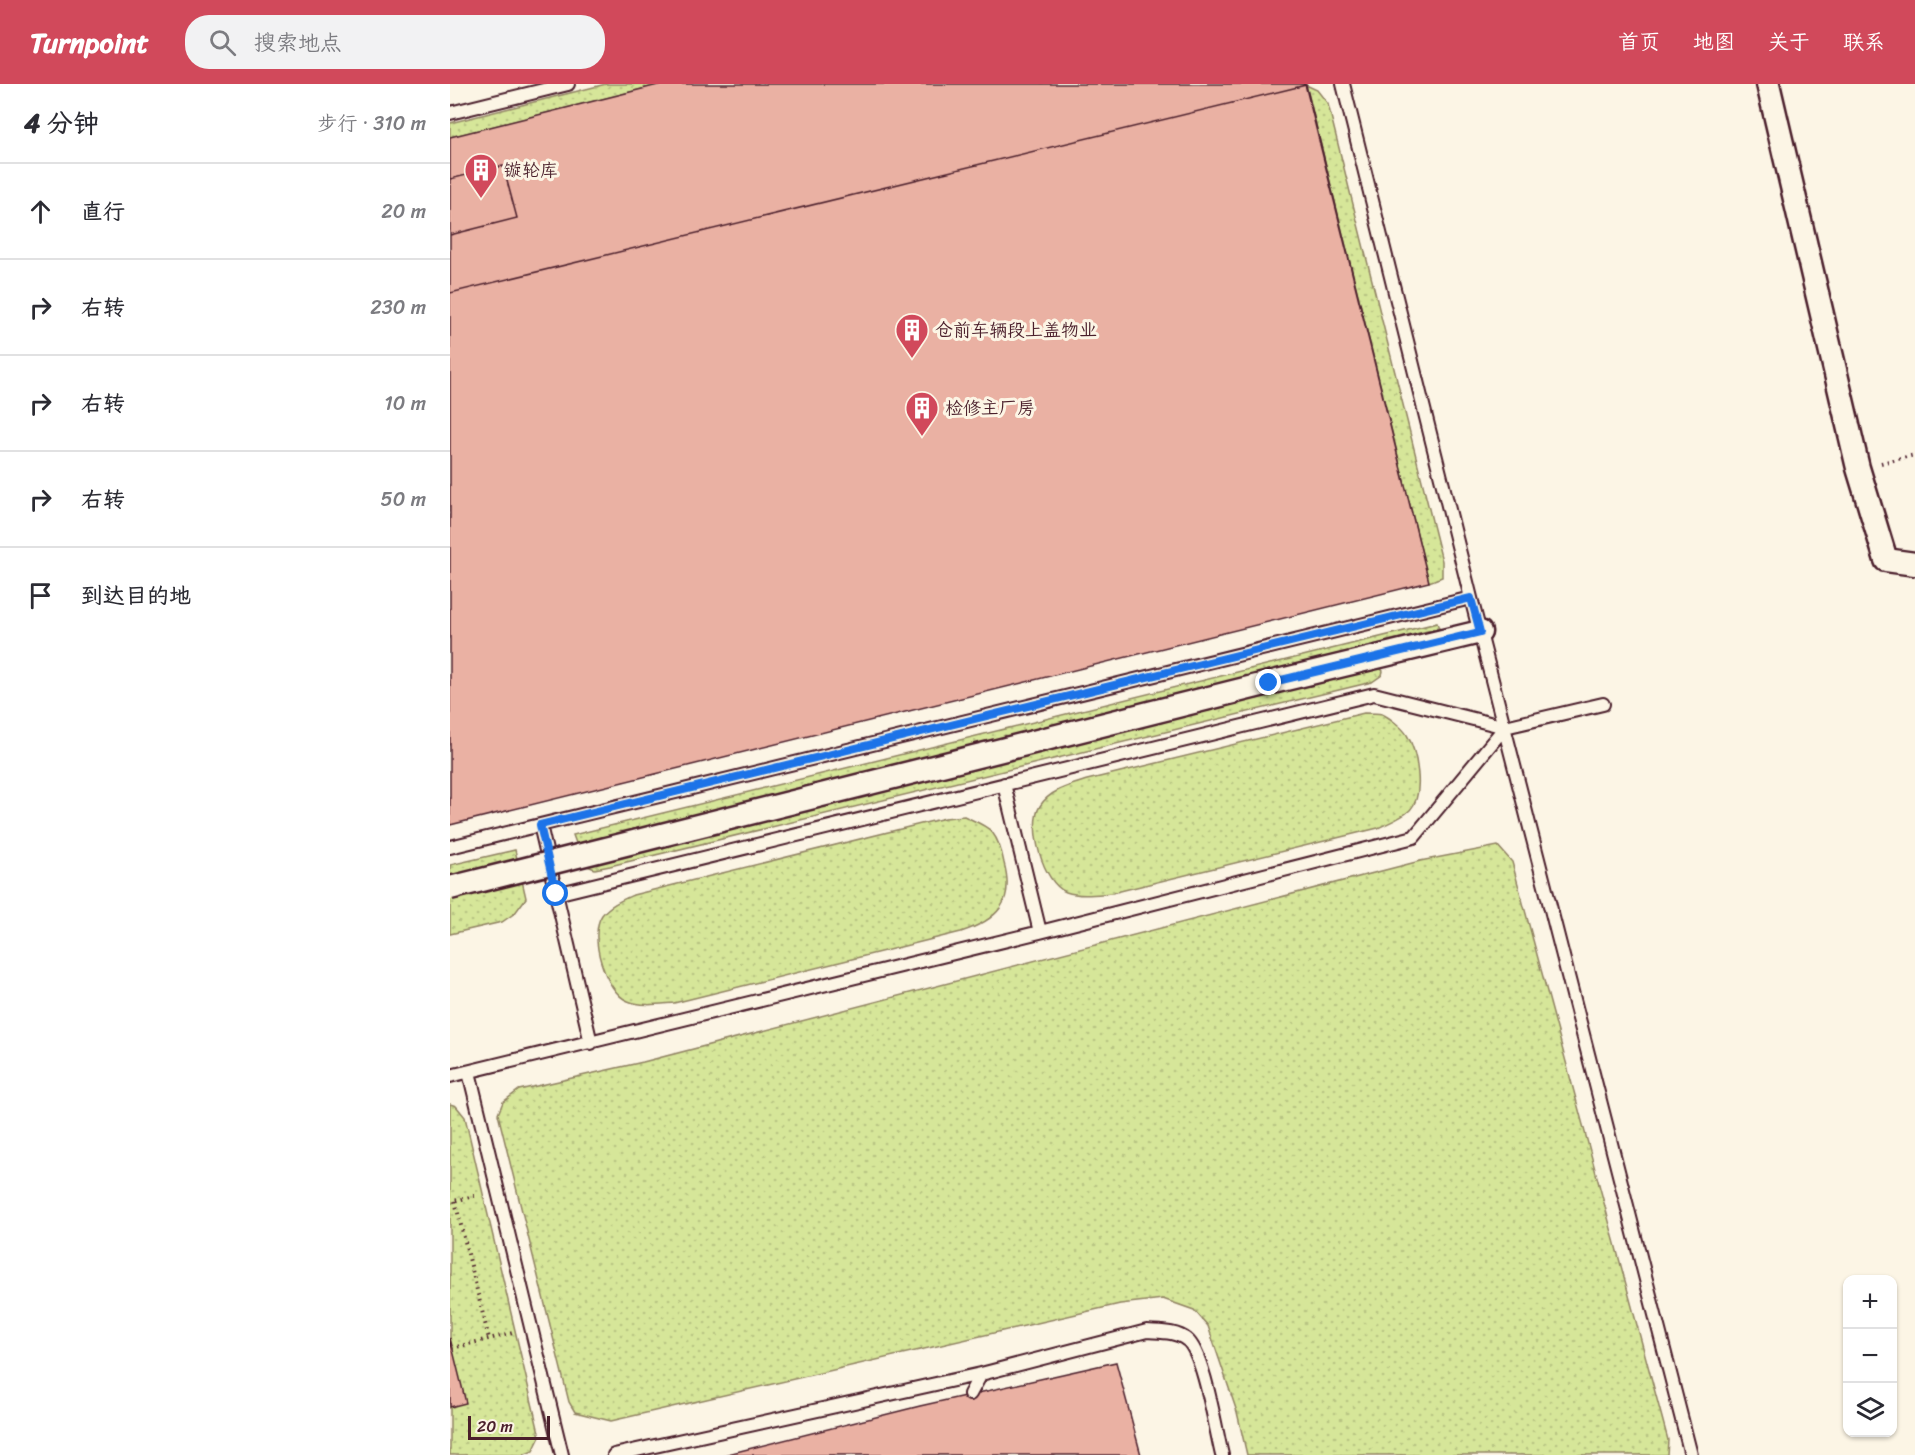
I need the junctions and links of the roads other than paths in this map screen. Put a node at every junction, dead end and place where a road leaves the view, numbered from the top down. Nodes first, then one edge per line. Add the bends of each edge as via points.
1 (568, 84) edge
2 (1343, 84) edge
3 (1768, 84) edge
4 (450, 114) edge
5 (1915, 564) edge
6 (1471, 598) junction
7 (1480, 632) junction
8 (1603, 704) dead end
9 (1505, 727) junction
10 (1004, 784) junction
11 (540, 825) junction
12 (450, 847) edge
13 (450, 888) edge
14 (556, 894) junction
15 (1040, 933) junction
16 (591, 1044) junction
17 (469, 1072) junction
18 (450, 1076) edge
19 (981, 1374) junction
20 (970, 1394) dead end
21 (562, 1455) edge
22 (614, 1455) edge
23 (1222, 1455) edge
24 (1691, 1455) edge

1 - 4 lane
2 - 6 lane
3 - 5 street via 1858,468 1886,560
6 - 7 lane
6 - 11 lane
7 - 9 lane
7 - 13 street, bridge
8 - 9 lane
9 - 10 lane via 1374,694
9 - 15 lane via 1414,837
9 - 24 lane
10 - 14 lane
10 - 15 lane
11 - 12 lane
11 - 14 lane
14 - 16 lane
15 - 16 lane
16 - 17 lane
17 - 18 lane
17 - 21 lane
19 - 20 lane
19 - 22 lane
19 - 23 lane via 1147,1331 1169,1332 1188,1340 1199,1358

